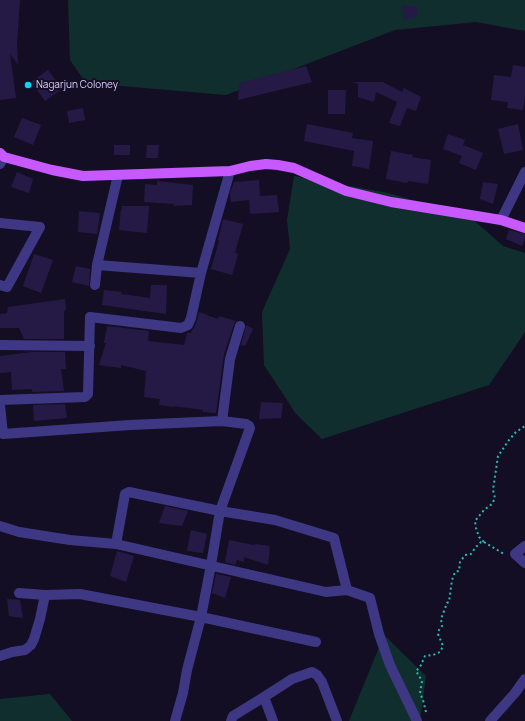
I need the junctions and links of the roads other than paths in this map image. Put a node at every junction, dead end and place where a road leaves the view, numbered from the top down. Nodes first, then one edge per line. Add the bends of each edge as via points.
1 (1, 158) edge
2 (230, 170) junction
3 (525, 172) edge
4 (118, 175) junction
5 (501, 220) junction
6 (0, 223) edge
7 (525, 228) edge
8 (97, 265) junction
9 (201, 272) junction
10 (0, 285) edge
11 (95, 285) dead end
12 (240, 326) dead end
13 (0, 345) edge
14 (90, 346) junction
15 (0, 400) edge
16 (0, 405) edge
17 (222, 422) junction
18 (1, 434) edge
19 (220, 511) junction
20 (0, 526) edge
21 (116, 544) junction
22 (525, 546) edge
23 (525, 563) edge
24 (211, 565) junction
25 (347, 590) junction
26 (19, 593) dead end
27 (45, 595) junction
28 (201, 617) junction
29 (316, 642) dead end
30 (0, 656) edge
31 (525, 679) edge
32 (264, 697) junction
33 (422, 720) edge
34 (175, 721) edge
35 (231, 721) edge
36 (273, 721) edge
37 (338, 721) edge
38 (490, 721) edge

1 - 4 main road via 83,176
2 - 4 main road
2 - 5 main road via 266,164 294,168 346,191 391,202
2 - 9 street
3 - 5 street
4 - 8 street
5 - 7 main road
6 - 10 street via 40,227 8,287
8 - 9 street
8 - 11 street
9 - 14 street via 188,325 181,328 90,317
12 - 17 street via 230,359
13 - 14 street
14 - 15 street via 88,394 85,397
16 - 18 street
17 - 18 street
17 - 19 street via 246,424 250,428
19 - 21 street via 129,492 125,494
19 - 24 street
19 - 25 street via 275,520 334,538
20 - 21 street via 19,532 70,540
21 - 24 street
22 - 23 street via 516,554
24 - 25 street via 326,592
24 - 28 street
25 - 33 street via 370,598 390,665
26 - 27 street
27 - 28 street via 80,594
27 - 30 street via 32,645 25,650
28 - 29 street
28 - 34 street
31 - 38 street
32 - 35 street via 233,716
32 - 36 street
32 - 37 street via 292,679 312,672 322,682

